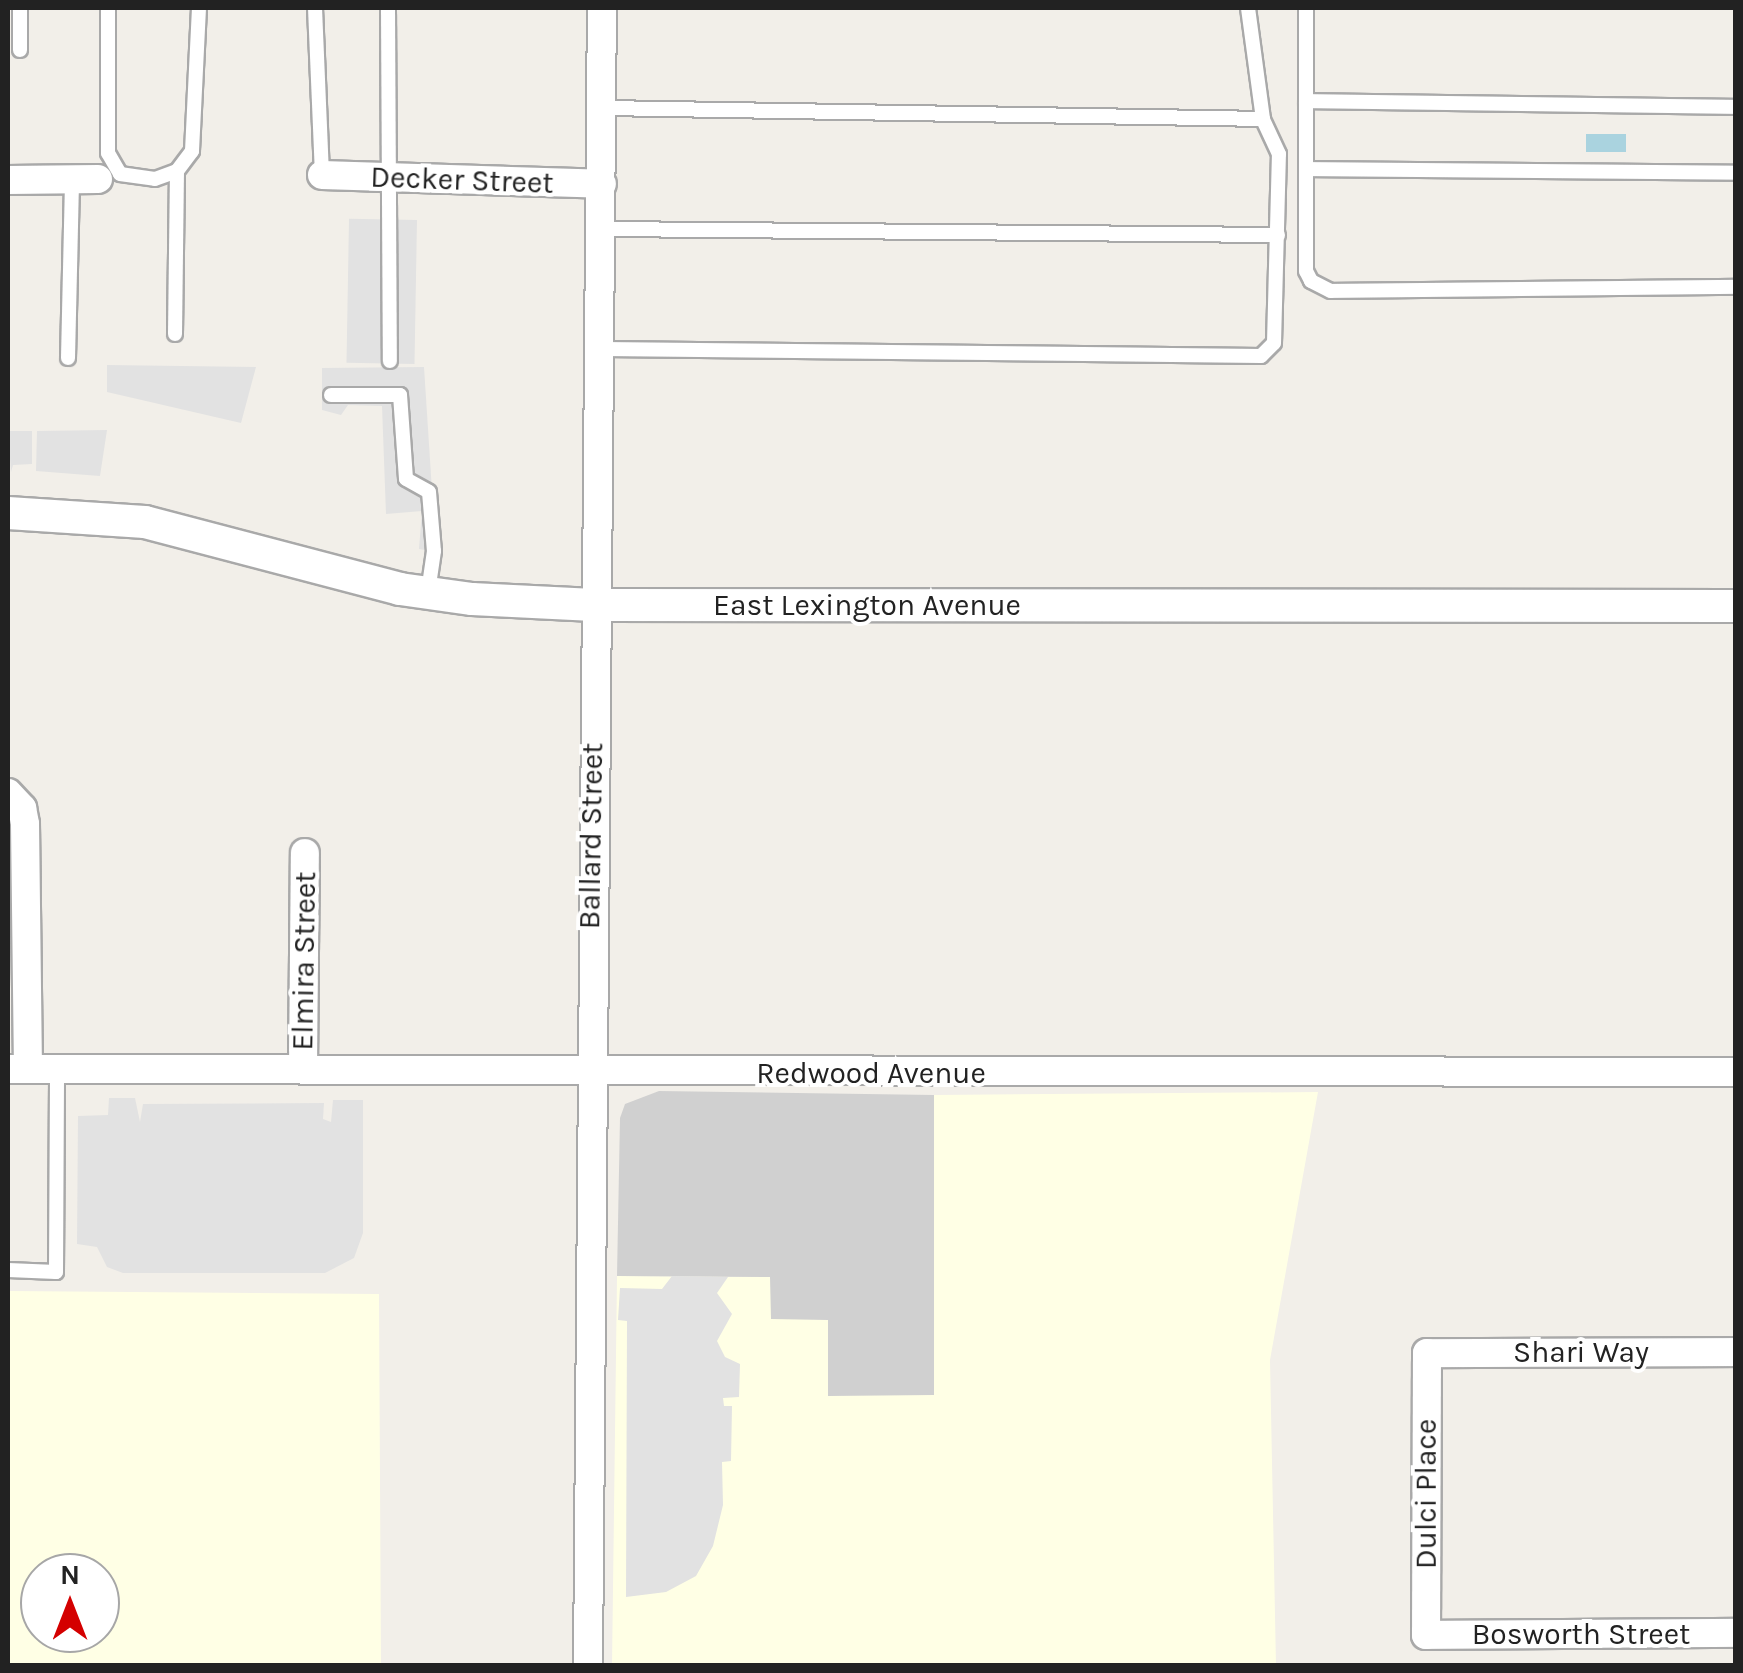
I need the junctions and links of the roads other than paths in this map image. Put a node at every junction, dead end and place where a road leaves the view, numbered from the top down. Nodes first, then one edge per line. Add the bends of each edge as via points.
1 (20, 8) edge
2 (108, 8) edge
3 (198, 8) edge
4 (315, 8) edge
5 (388, 8) edge
6 (602, 8) edge
7 (1248, 8) edge
8 (1306, 8) edge
9 (20, 50) dead end
10 (1306, 101) junction
11 (603, 108) junction
12 (1736, 108) edge
13 (1263, 118) junction
14 (1306, 169) junction
15 (177, 171) junction
16 (1736, 173) edge
17 (322, 175) joint
18 (387, 177) junction
19 (8, 180) edge
20 (85, 180) joint
21 (602, 184) junction
22 (602, 228) junction
23 (1278, 235) junction
24 (1736, 287) edge
25 (175, 334) dead end
26 (603, 350) junction
27 (68, 358) dead end
28 (390, 361) dead end
29 (331, 396) dead end
30 (8, 512) edge
31 (428, 593) junction
32 (594, 605) junction
33 (1736, 606) edge
34 (8, 793) edge
35 (305, 853) dead end
36 (303, 1068) junction
37 (18, 1069) edge
38 (57, 1070) junction
39 (589, 1072) junction
40 (1736, 1072) edge
41 (8, 1270) edge
42 (1736, 1352) edge
43 (1427, 1353) joint
44 (1736, 1634) edge
45 (1426, 1635) joint
46 (588, 1666) edge

1 - 9 lane
2 - 15 lane via 112,165 133,178
3 - 15 lane via 198,128
4 - 17 lane
5 - 18 lane
6 - 11 street, Ballard Street
7 - 13 lane
8 - 10 lane
10 - 12 lane
10 - 14 lane
11 - 13 lane
11 - 21 street, Ballard Street
13 - 23 lane via 1279,154
14 - 16 lane
14 - 24 lane via 1306,271 1331,291
15 - 25 lane
17 - 18 street, Decker Street
18 - 21 street, Decker Street
18 - 28 lane
19 - 20 street
20 - 27 lane
21 - 22 street, Ballard Street
22 - 23 lane
22 - 26 street, Ballard Street
23 - 26 lane via 1274,342 1261,356
26 - 32 street, Ballard Street
29 - 31 lane via 400,395 406,479 429,492 434,551
30 - 31 street, East Lexington Avenue via 145,522
31 - 32 street, East Lexington Avenue
32 - 33 street, East Lexington Avenue
32 - 39 street, Ballard Street
34 - 37 street via 22,808 25,824
35 - 36 street, Elmira Street
36 - 38 street, Redwood Avenue
36 - 39 street, Redwood Avenue
37 - 38 street, Redwood Avenue
38 - 41 lane via 56,1272
39 - 40 street, Redwood Avenue
39 - 46 street, Ballard Street
42 - 43 street, Shari Way
43 - 45 street, Dulci Place
44 - 45 street, Bosworth Street

